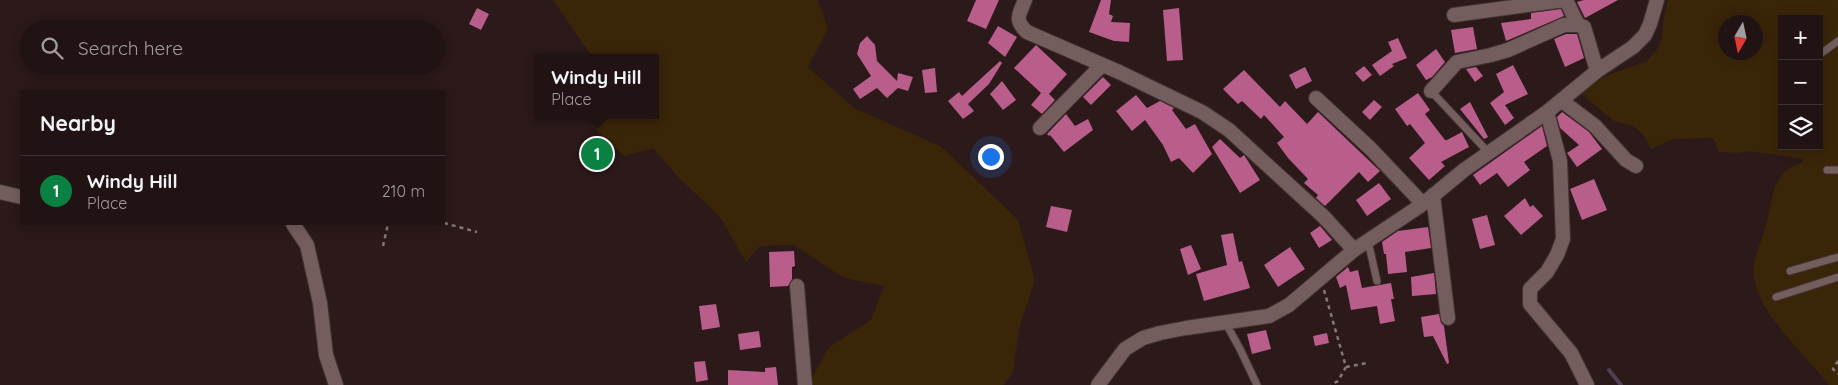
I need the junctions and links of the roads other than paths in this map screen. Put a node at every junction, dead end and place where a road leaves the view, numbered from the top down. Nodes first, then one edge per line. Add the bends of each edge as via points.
1 (1025, 0) edge
2 (1566, 0) edge
3 (1657, 0) edge
4 (1454, 15) dead end
5 (1578, 24) junction
6 (1838, 41) edge
7 (1823, 52) edge
8 (1102, 65) junction
9 (1597, 71) junction
10 (1431, 91) joint
11 (1316, 98) dead end
12 (1562, 101) junction
13 (1547, 112) junction
14 (1040, 128) dead end
15 (1488, 152) junction
16 (1636, 166) dead end
17 (1827, 170) dead end
18 (1838, 170) edge
19 (0, 192) edge
20 (20, 197) edge
21 (1428, 200) junction
22 (294, 225) edge
23 (1368, 241) junction
24 (1354, 250) junction
25 (1838, 257) edge
26 (1790, 271) dead end
27 (1838, 277) edge
28 (1377, 281) dead end
29 (797, 286) dead end
30 (1776, 297) dead end
31 (1448, 318) dead end
32 (1225, 322) junction
33 (336, 385) edge
34 (805, 385) edge
35 (1098, 385) edge
36 (1257, 385) edge
37 (1586, 385) edge

1 - 8 street via 1018,18 1020,26 1027,32
2 - 4 street
2 - 5 street
3 - 9 street via 1645,35 1634,47
5 - 9 street via 1587,34
5 - 10 street via 1564,25 1499,53 1457,62
6 - 7 lane
8 - 14 street
8 - 24 street via 1202,112 1229,130 1324,217
9 - 12 street
10 - 15 lane
11 - 21 street
12 - 13 street
12 - 16 street via 1595,126 1626,160
13 - 15 street
13 - 37 street via 1560,161 1563,239 1547,272 1530,289 1530,304 1571,353
15 - 21 street
17 - 18 lane
19 - 20 street
21 - 23 street
21 - 31 street
22 - 33 street via 307,245 320,303 326,355
23 - 24 street
23 - 28 lane
24 - 32 street via 1289,305 1269,316
25 - 26 lane
27 - 30 lane
29 - 34 street
32 - 35 street via 1143,338 1125,349
32 - 36 lane

